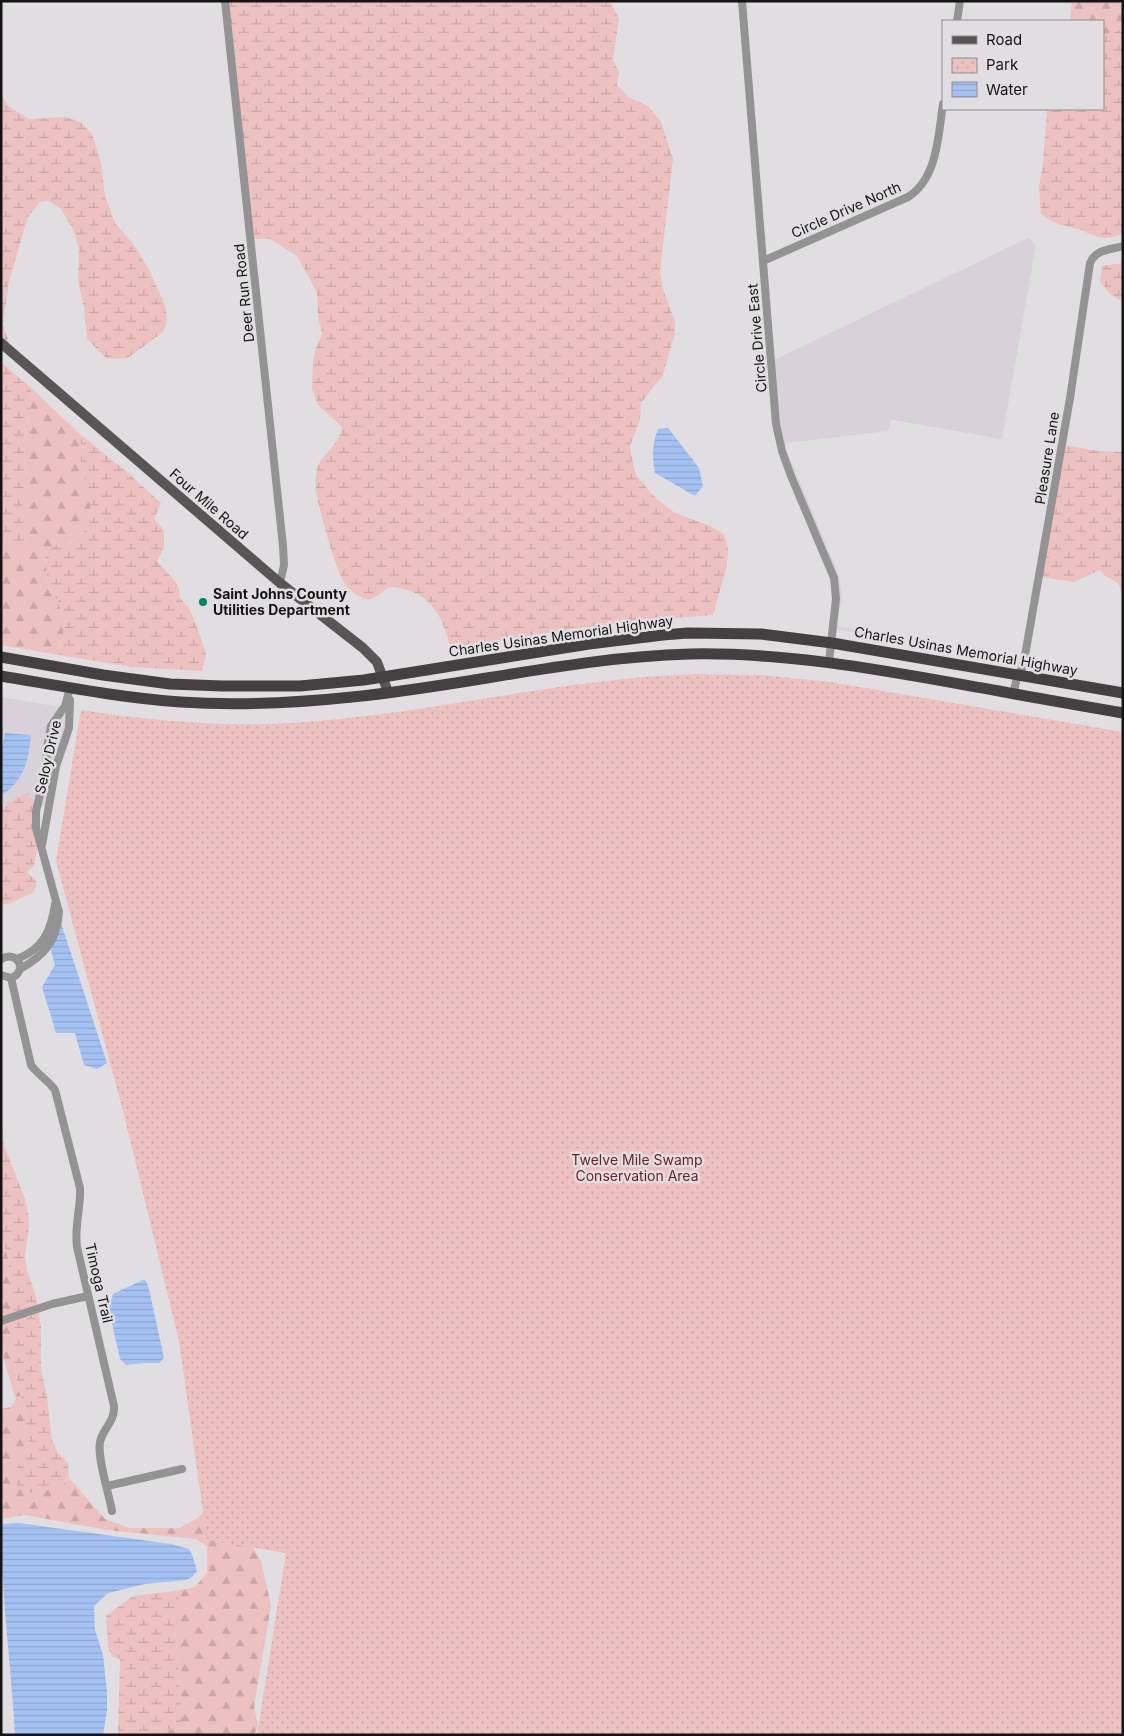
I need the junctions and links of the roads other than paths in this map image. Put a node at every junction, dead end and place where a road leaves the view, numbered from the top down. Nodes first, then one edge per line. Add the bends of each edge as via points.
1 (225, 1) edge
2 (742, 1) edge
3 (960, 1) edge
4 (957, 20) edge
5 (942, 109) edge
6 (1123, 246) edge
7 (763, 261) junction
8 (1, 343) edge
9 (280, 582) junction
10 (832, 643) junction
11 (1, 658) edge
12 (829, 662) junction
13 (1018, 674) junction
14 (1, 676) edge
15 (383, 677) junction
16 (170, 684) junction
17 (70, 688) junction
18 (388, 692) junction
19 (1123, 693) edge
20 (1013, 694) junction
21 (1123, 713) edge
22 (49, 735) junction
23 (65, 741) junction
24 (42, 848) junction
25 (56, 899) junction
26 (17, 959) junction
27 (1, 960) edge
28 (20, 969) junction
29 (1, 975) edge
30 (11, 978) junction
31 (88, 1296) junction
32 (1, 1321) edge
33 (182, 1469) dead end
34 (107, 1486) junction
35 (112, 1511) dead end

1 - 9 street, Deer Run Road via 283,546
2 - 7 street, Circle Drive East
3 - 4 street
5 - 7 street, Circle Drive North via 930,171 908,197
6 - 13 street, Pleasure Lane via 1096,254 1090,263 1053,503 1023,667
7 - 10 street, Circle Drive East via 778,438 834,578 836,599
8 - 9 main road, Four Mile Road
9 - 15 main road, Four Mile Road via 363,648 377,662
10 - 12 street, Circle Drive East
10 - 13 highway, Charles Usinas Memorial Highway
10 - 15 highway, Charles Usinas Memorial Highway via 761,634 688,633 589,644
11 - 16 highway, Charles Usinas Memorial Highway
12 - 18 highway via 756,655 660,656 588,662
12 - 20 highway
13 - 19 highway, Charles Usinas Memorial Highway
13 - 20 street, Pleasure Lane
14 - 17 highway
15 - 16 highway, Charles Usinas Memorial Highway via 300,686
15 - 18 main road, Four Mile Road
16 - 17 highway via 88,676 79,677
17 - 18 highway via 155,700 205,703 289,702
17 - 22 street, Seloy Drive via 65,706 51,726
17 - 23 street, Seloy Drive via 69,728
20 - 21 highway
22 - 23 street
22 - 24 street, Seloy Drive via 46,770 36,811 36,828
23 - 24 street, Seloy Drive via 55,773
24 - 25 street, Seloy Drive
25 - 26 street, Seloy Drive via 54,914 42,942 29,954
25 - 28 street, Seloy Drive via 59,912 56,934 42,954
26 - 27 street, Seloy Drive via 10,956
26 - 28 street
28 - 30 street, Seloy Drive
29 - 30 street
30 - 31 street, Timoga Trail via 32,1065 55,1090 80,1188 81,1202 75,1233
31 - 32 street via 45,1305
31 - 34 street, Timoga Trail via 114,1406 114,1415 99,1450
33 - 34 street
34 - 35 street, Timoga Trail

